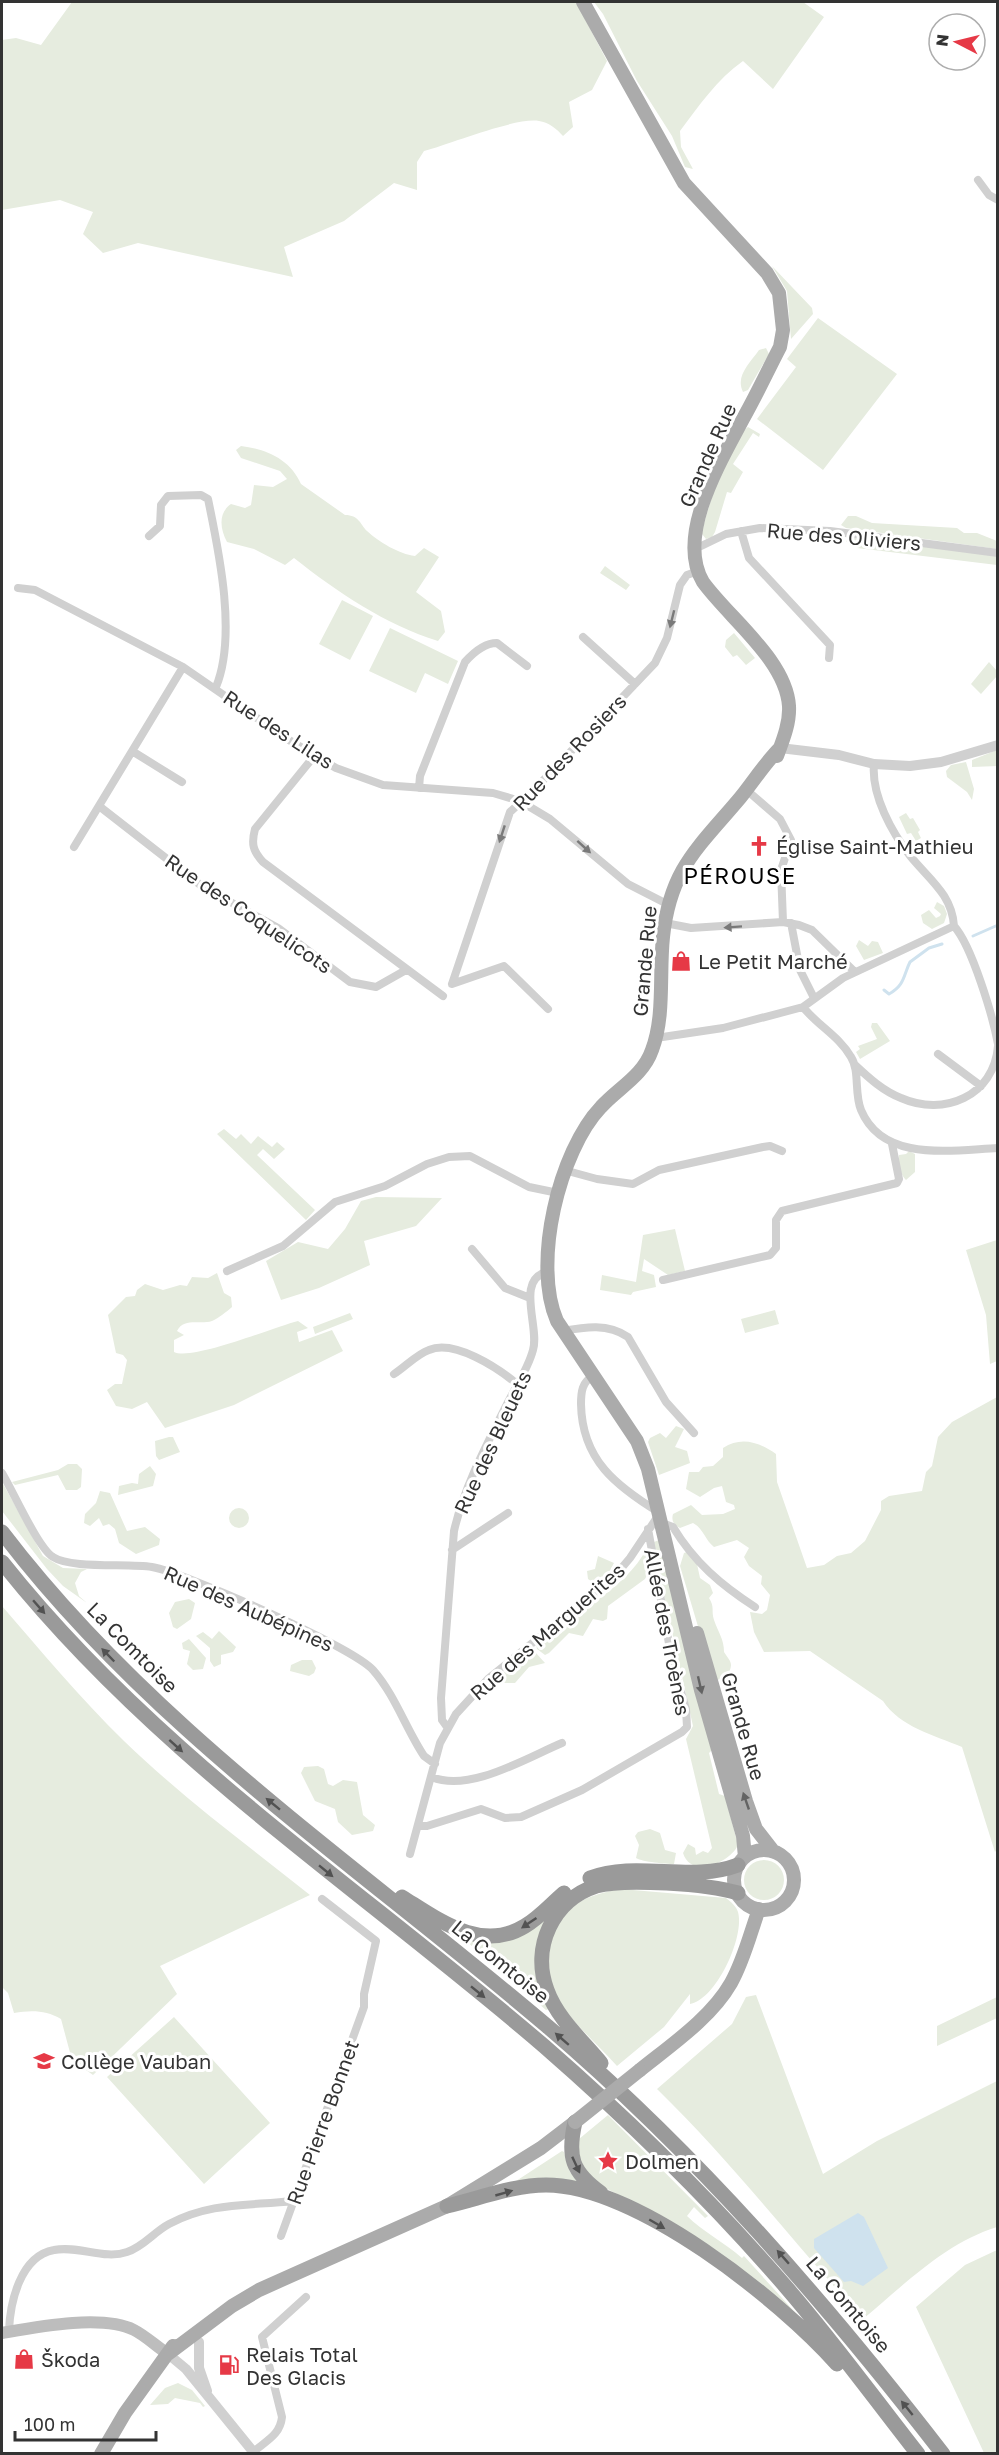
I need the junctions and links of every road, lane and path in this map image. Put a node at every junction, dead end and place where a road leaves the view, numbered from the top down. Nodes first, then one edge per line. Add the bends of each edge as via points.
1 (583, 2) edge
2 (978, 180) dead end
3 (998, 200) edge
4 (741, 531) junction
5 (149, 536) dead end
6 (695, 549) junction
7 (998, 553) edge
8 (698, 571) junction
9 (18, 588) dead end
10 (583, 637) dead end
11 (829, 658) dead end
12 (527, 666) dead end
13 (183, 667) junction
14 (635, 684) junction
15 (216, 687) junction
16 (998, 745) edge
17 (780, 748) junction
18 (132, 751) junction
19 (315, 755) junction
20 (874, 764) junction
21 (182, 782) dead end
22 (418, 788) junction
23 (750, 793) junction
24 (520, 801) junction
25 (99, 806) junction
26 (74, 847) dead end
27 (668, 911) junction
28 (787, 922) junction
29 (954, 926) junction
30 (406, 970) junction
31 (855, 972) junction
32 (443, 996) dead end
33 (814, 998) junction
34 (803, 1007) junction
35 (548, 1009) dead end
36 (656, 1038) junction
37 (998, 1045) edge
38 (938, 1054) dead end
39 (855, 1065) junction
40 (981, 1086) junction
41 (892, 1144) junction
42 (998, 1148) edge
43 (782, 1151) dead end
44 (564, 1170) junction
45 (558, 1192) junction
46 (472, 1249) dead end
47 (227, 1271) dead end
48 (547, 1272) junction
49 (663, 1280) dead end
50 (530, 1298) junction
51 (562, 1331) junction
52 (394, 1374) dead end
53 (593, 1376) junction
54 (517, 1384) junction
55 (694, 1433) dead end
56 (2, 1473) edge
57 (508, 1513) dead end
58 (661, 1518) junction
59 (648, 1528) junction
60 (2, 1532) edge
61 (452, 1550) junction
62 (2, 1562) edge
63 (685, 1606) junction
64 (755, 1607) dead end
65 (447, 1727) junction
66 (562, 1743) dead end
67 (435, 1764) junction
68 (432, 1777) junction
69 (418, 1826) junction
70 (774, 1852) junction
71 (410, 1854) dead end
72 (742, 1861) junction
73 (351, 1867) junction
74 (738, 1893) junction
75 (322, 1899) dead end
76 (759, 1909) junction
77 (652, 2120) junction
78 (575, 2122) junction
79 (605, 2197) junction
80 (293, 2201) junction
81 (447, 2206) junction
82 (281, 2236) dead end
83 (306, 2297) dead end
84 (232, 2306) junction
85 (5, 2332) edge
86 (199, 2342) junction
87 (168, 2355) junction
88 (209, 2397) junction
89 (253, 2453) edge
90 (101, 2454) edge
91 (917, 2454) edge
92 (943, 2454) edge

1 - 6 main road, Grande Rue via 684,183 767,273 779,293 783,330 780,346 718,469 697,525
2 - 3 street
4 - 6 street, Rue des Oliviers
4 - 7 street, Rue des Oliviers via 830,531
4 - 11 street via 749,558 830,645
5 - 15 street via 160,526 161,505 168,496 201,495 208,499 225,603 221,675
6 - 8 main road, Grande Rue
8 -> 14 street, Rue des Rosiers via 683,580 667,638 655,663
8 - 17 main road, Grande Rue via 719,604 765,654 781,678 789,706
9 - 13 street, Rue des Lilas via 35,590
10 - 14 street
12 - 22 street via 497,643 471,655
13 - 15 street, Rue des Lilas
13 - 18 street
14 - 24 street, Rue des Rosiers
15 - 19 street, Rue des Lilas
16 - 20 street via 924,765
17 - 20 street
17 - 23 main road via 776,760
17 - 27 main road, Grande Rue via 697,847 676,881
18 - 21 street
18 - 25 street
19 - 22 street, Rue des Lilas via 336,768 382,785
19 - 30 street via 255,829 254,852
20 - 29 street via 873,785 894,828 910,855 949,900
22 - 24 street, Rue des Lilas via 493,793
23 - 27 main road via 702,853
23 - 28 street via 785,826 791,840 781,870
24 -> 27 street, Rue des Lilas via 550,819 628,884
24 -> 35 street, Rue des Rosiers via 510,812 452,984 504,966
25 - 26 street
25 - 30 street, Rue des Coquelicots via 203,887 278,928 350,982 375,987
28 -> 27 street, Rue des Lilas via 700,928
27 - 36 main road, Grande Rue
28 - 31 street via 812,930
28 - 33 street via 798,962
29 - 31 street
29 - 37 street via 968,949
30 - 32 street
31 - 33 street
33 - 34 street
34 - 36 street via 692,1034
34 - 39 street via 836,1037
36 - 44 main road, Grande Rue via 641,1070 600,1107 580,1134
37 - 40 street via 993,1070
38 - 40 street
39 - 40 street via 881,1087 917,1104 952,1104 966,1099
39 - 41 street via 855,1087 862,1112
41 - 42 street via 929,1149
41 - 49 street via 897,1183 782,1211 776,1220 776,1248 770,1255
43 - 44 street via 763,1147 659,1170 633,1184
44 - 45 main road, Grande Rue
45 - 47 street via 529,1187 470,1156 449,1157 385,1186 335,1202 284,1246
45 - 48 main road, Grande Rue
46 - 50 street via 505,1288
48 - 50 street via 533,1280
48 - 51 main road, Grande Rue via 549,1299
50 - 54 street, Rue des Bleuets via 534,1348
51 - 53 main road, Grande Rue
51 - 55 street via 595,1326 617,1330 628,1337 666,1402
52 - 54 street via 427,1350 445,1347 492,1365
53 - 58 main road, Grande Rue via 637,1441
53 - 58 street via 584,1383 581,1396 582,1423 590,1449 613,1479
54 - 61 street, Rue des Bleuets via 460,1507
56 - 67 street, Rue des Aubépines via 42,1546 57,1559 143,1566 174,1573 363,1661 380,1679 424,1756
57 - 61 street
58 - 59 street, Rue des Marguerites
58 - 63 main road, Grande Rue
58 - 64 street via 673,1527 716,1580
59 - 65 street, Rue des Marguerites via 614,1577 489,1678
59 - 69 street, Allée des Troènes via 687,1726 582,1790 514,1819 482,1809
73 -> 60 highway, La Comtoise via 228,1766 150,1695 60,1603
61 - 65 street, Rue des Bleuets via 441,1698 442,1720
62 -> 91 highway, La Comtoise via 81,1654 174,1744 540,2043 638,2131 786,2287
70 -> 63 main road, Grande Rue via 756,1829 714,1686
63 -> 72 main road, Grande Rue via 726,1781 743,1836
65 - 67 street, Rue des Marguerites
66 - 68 street via 471,1780 448,1782
67 - 68 street, Rue des Marguerites
68 - 69 street, Rue des Marguerites
69 - 71 street, Rue des Marguerites
70 - 72 main road via 762,1850
70 - 76 main road via 785,1858 792,1869 793,1887 778,1906
72 -> 73 highway via 708,1873 619,1872 596,1876 565,1892 519,1929 485,1936 441,1922
72 - 74 main road via 735,1879
77 -> 73 highway, La Comtoise via 545,2024
74 - 76 main road via 747,1904
74 - 77 highway via 700,1885 602,1885 567,1902 546,1932 543,1974 556,2009
75 - 80 street, Rue Pierre Bonnet via 376,1941 364,2007
76 - 78 main road, bridge via 730,1986 703,2016
92 -> 77 highway, La Comtoise via 806,2284 729,2197
78 -> 79 highway via 571,2140 574,2164
78 - 81 main road via 541,2148
81 -> 79 highway via 539,2185 568,2187
79 -> 91 highway via 696,2247 768,2300 833,2360
80 - 82 street, Rue Pierre Bonnet
80 - 85 street via 218,2205 169,2224 127,2252 54,2250 34,2260 18,2283
81 - 84 main road via 259,2290
83 - 89 street via 262,2337 282,2417 281,2428 273,2438
84 - 86 main road via 219,2325
84 - 87 main road via 213,2312 179,2334
85 - 87 main road via 69,2323 117,2325 134,2330
86 - 87 main road
86 - 88 street via 199,2368
87 - 88 street
87 - 90 main road via 125,2413
88 - 89 street

